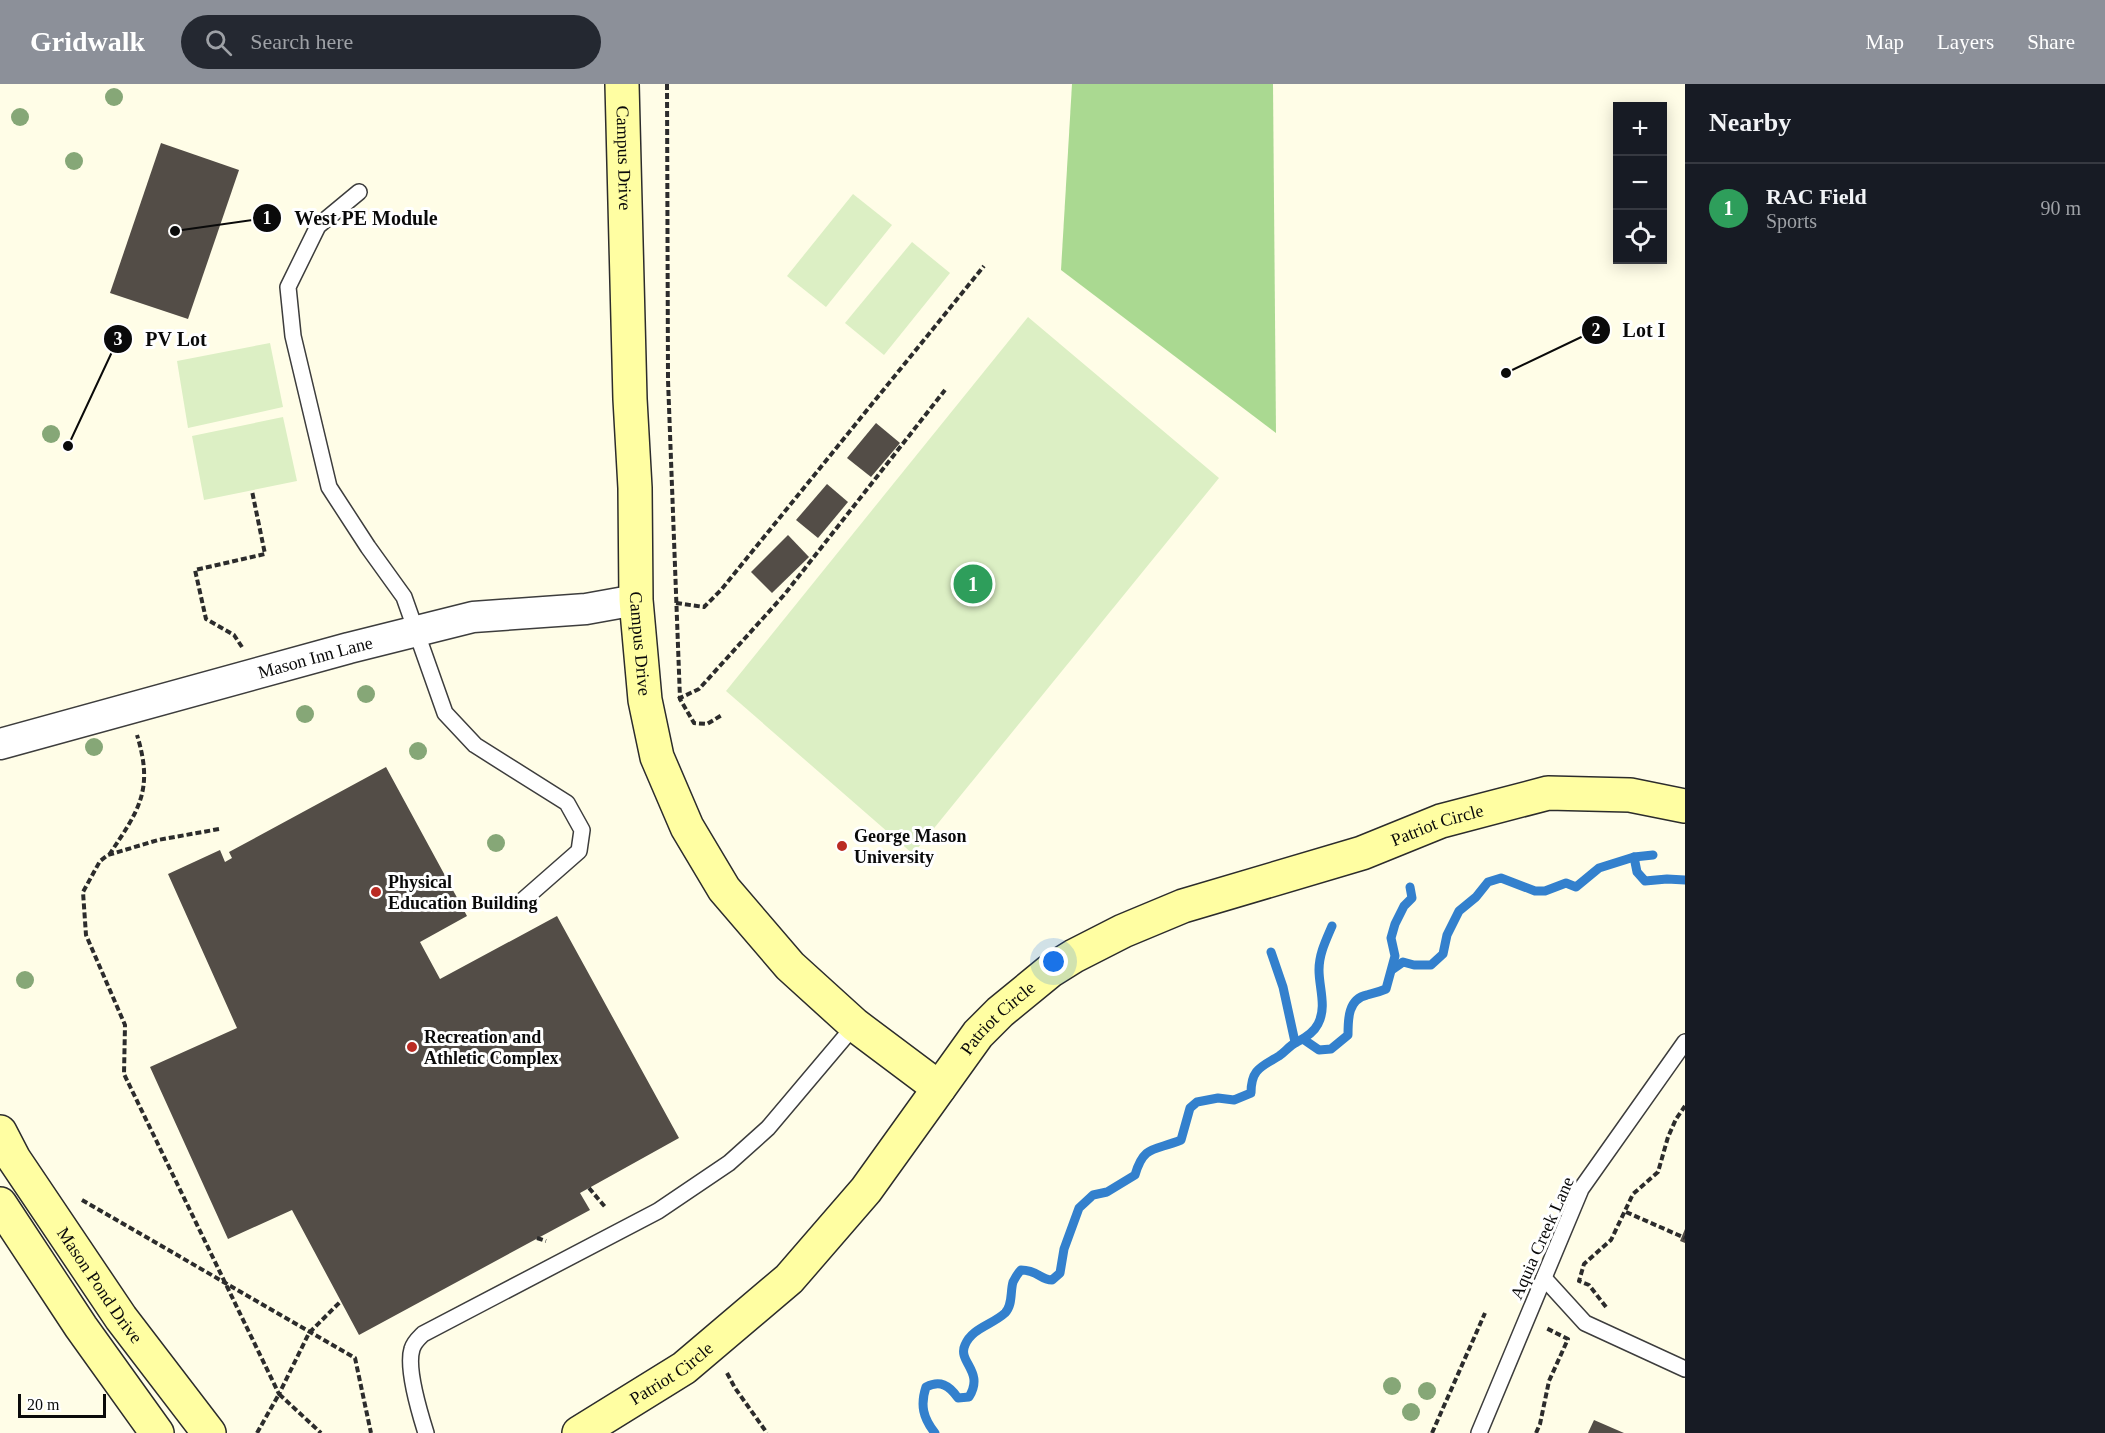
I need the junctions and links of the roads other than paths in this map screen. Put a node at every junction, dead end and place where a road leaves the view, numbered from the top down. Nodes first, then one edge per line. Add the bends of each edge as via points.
1 (622, 84) edge
2 (359, 192) dead end
3 (636, 600) junction
4 (416, 630) junction
5 (0, 744) edge
6 (1685, 806) edge
7 (522, 901) dead end
8 (855, 1025) junction
9 (1685, 1042) edge
10 (939, 1088) junction
11 (0, 1132) edge
12 (0, 1204) edge
13 (1544, 1278) junction
14 (1685, 1369) edge
15 (157, 1433) edge
16 (209, 1433) edge
17 (426, 1433) edge
18 (579, 1433) edge
19 (1479, 1433) edge

1 - 3 street, Campus Drive
2 - 4 lane via 318,226 288,287 293,336 329,487 404,597
3 - 4 street, Mason Inn Lane via 586,609 474,617
3 - 8 street, Campus Drive via 645,700 657,757 687,827 724,889 790,966
4 - 5 street, Mason Inn Lane
4 - 7 lane via 445,713 475,745 567,803 582,830 579,851
6 - 10 street, Patriot Circle via 1630,795 1548,793 1441,821 1362,853 1183,906 1123,931 1050,971 978,1034
8 - 10 street, Campus Drive
8 - 17 lane via 768,1128 729,1163 658,1211 423,1334 411,1351 410,1363
9 - 13 lane, Aquia Creek Lane via 1581,1190
10 - 18 street, Patriot Circle via 866,1190 789,1279 684,1368
11 - 16 street, Mason Pond Drive via 121,1318
12 - 15 street
13 - 14 lane via 1585,1323
13 - 19 lane, Aquia Creek Lane

